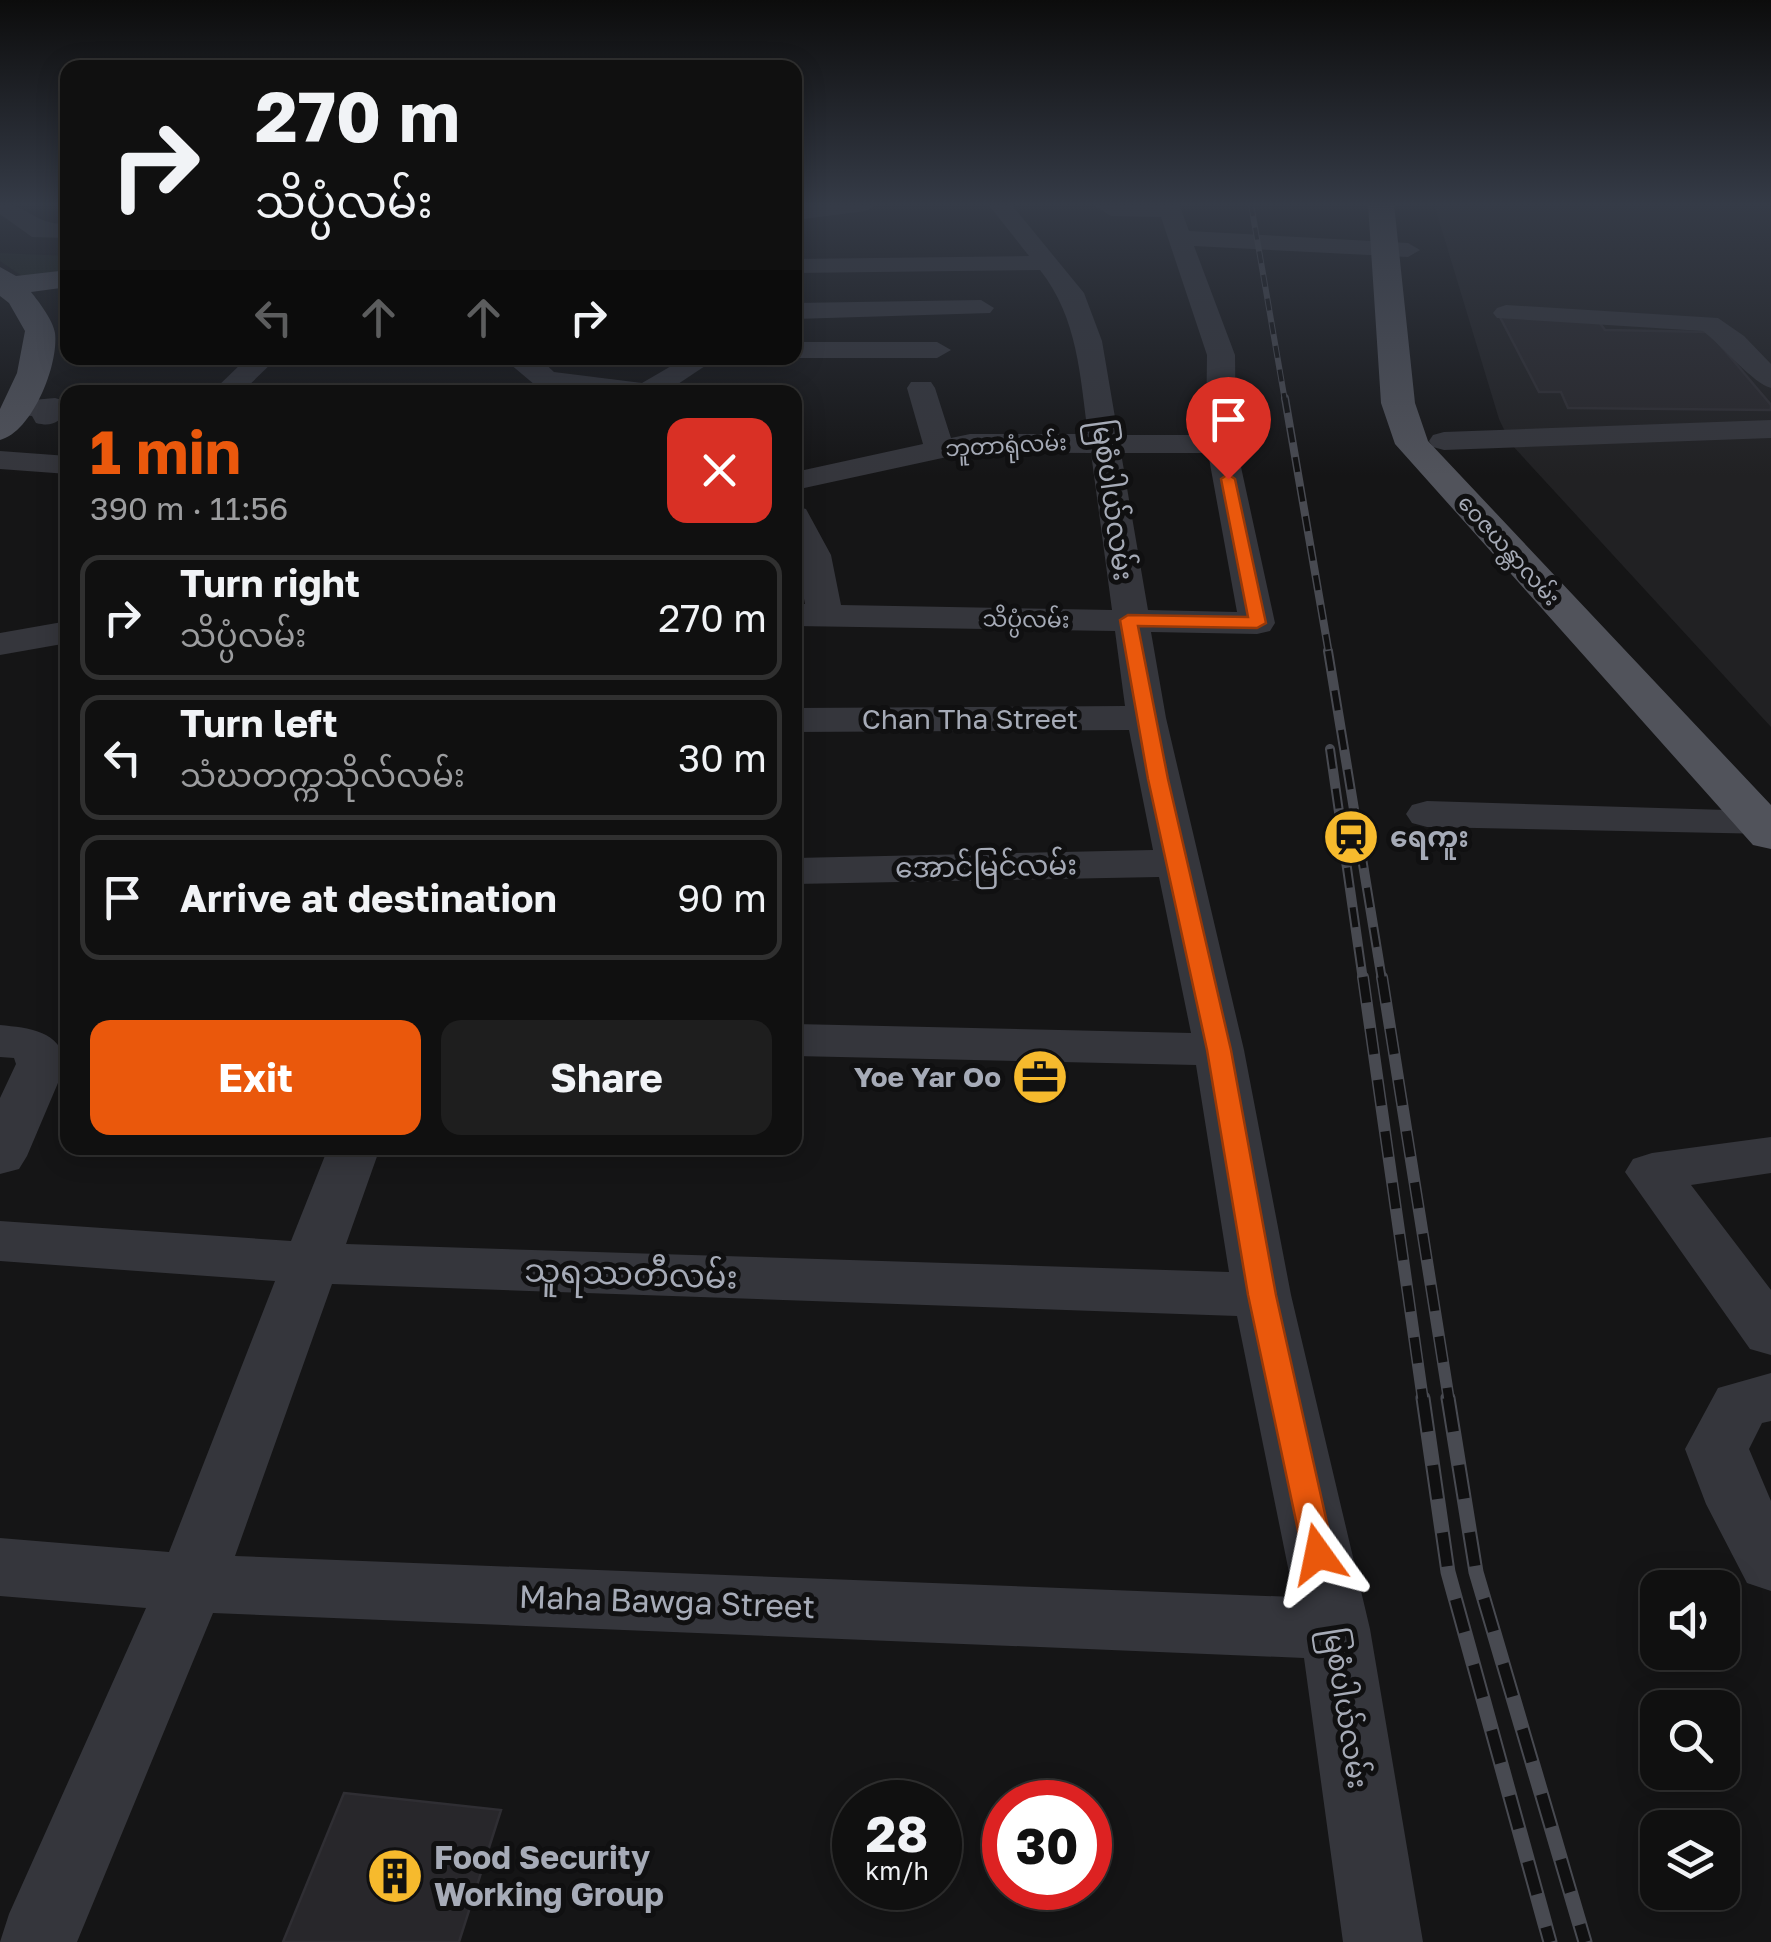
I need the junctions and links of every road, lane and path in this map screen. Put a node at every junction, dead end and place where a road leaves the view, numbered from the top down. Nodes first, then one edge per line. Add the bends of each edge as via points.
1 (18, 295) edge
2 (1073, 295) edge
3 (1200, 295) edge
4 (1397, 295) edge
5 (1405, 295) edge
6 (982, 308) dead end
7 (802, 312) edge
8 (1506, 313) dead end
9 (54, 325) edge
10 (802, 350) edge
11 (937, 350) dead end
12 (255, 365) edge
13 (531, 365) edge
14 (691, 365) edge
15 (545, 379) junction
16 (1771, 380) edge
17 (233, 385) edge
18 (502, 385) dead end
19 (592, 385) edge
20 (658, 385) edge
21 (922, 388) dead end
22 (22, 419) edge
23 (1771, 428) edge
24 (1106, 441) junction
25 (1444, 441) junction
26 (1220, 444) junction
27 (940, 447) junction
28 (0, 460) edge
29 (60, 464) edge
30 (802, 479) edge
31 (802, 530) edge
32 (810, 615) edge
33 (1128, 620) junction
34 (60, 633) edge
35 (0, 644) edge
36 (1146, 718) junction
37 (802, 720) edge
38 (1427, 814) dead end
39 (1768, 815) edge
40 (1177, 863) junction
41 (802, 871) edge
42 (802, 1040) edge
43 (19, 1047) edge
44 (1219, 1050) junction
45 (351, 1155) edge
46 (0, 1156) edge
47 (1768, 1160) edge
48 (0, 1241) edge
49 (310, 1263) junction
50 (1262, 1295) junction
51 (1771, 1333) edge
52 (1771, 1397) edge
53 (1771, 1563) edge
54 (0, 1567) edge
55 (192, 1583) junction
56 (1334, 1629) junction
57 (37, 1942) edge
58 (1383, 1942) edge

1 - 9 main road
2 - 24 street, မြစံပါယ်လမ်း via 1089,341
3 - 26 street via 1221,355
4 - 39 main road, ဝေဇယန္တာလမ်း via 1398,402 1412,444
5 - 25 main road, ဝေဇယန္တာလမ်း via 1426,401
6 - 7 street
8 - 16 street via 1709,324
9 - 22 main road
10 - 11 street
12 - 17 street
13 - 15 street
14 - 20 street
15 - 18 street
15 - 19 street
21 - 27 street
23 - 25 street
24 - 26 street, ဘူတာရုံလမ်း
24 - 27 street, ဘူတာရုံလမ်း
24 - 33 street, မြစံပါယ်လမ်း
25 - 39 main road, ဝေဇယန္တာလမ်း
26 - 33 street, သိပ္ပံလမ်း via 1257,623
27 - 30 street, ဘူတာရုံလမ်း
28 - 29 street
31 - 32 street via 814,555
32 - 33 street, သိပ္ပံလမ်း
33 - 36 street, မြစံပါယ်လမ်း
34 - 35 street
36 - 37 street, Chan Tha Street
36 - 40 street, မြစံပါယ်လမ်း
38 - 39 street
40 - 41 street, အောင်မြင်လမ်း
40 - 44 street, မြစံပါယ်လမ်း
42 - 44 street
43 - 46 street via 41,1064
44 - 50 street, မြစံပါယ်လမ်း
45 - 49 street
47 - 51 street via 1652,1172
48 - 49 street, သူရဿတီလမ်း
49 - 50 street, သူရဿတီလမ်း
49 - 55 street
50 - 56 street, မြစံပါယ်လမ်း
52 - 53 street via 1740,1405 1717,1448
54 - 55 street, Maha Bawga Street
55 - 56 street, Maha Bawga Street
55 - 57 street
56 - 58 street, မြစံပါယ်လမ်း

